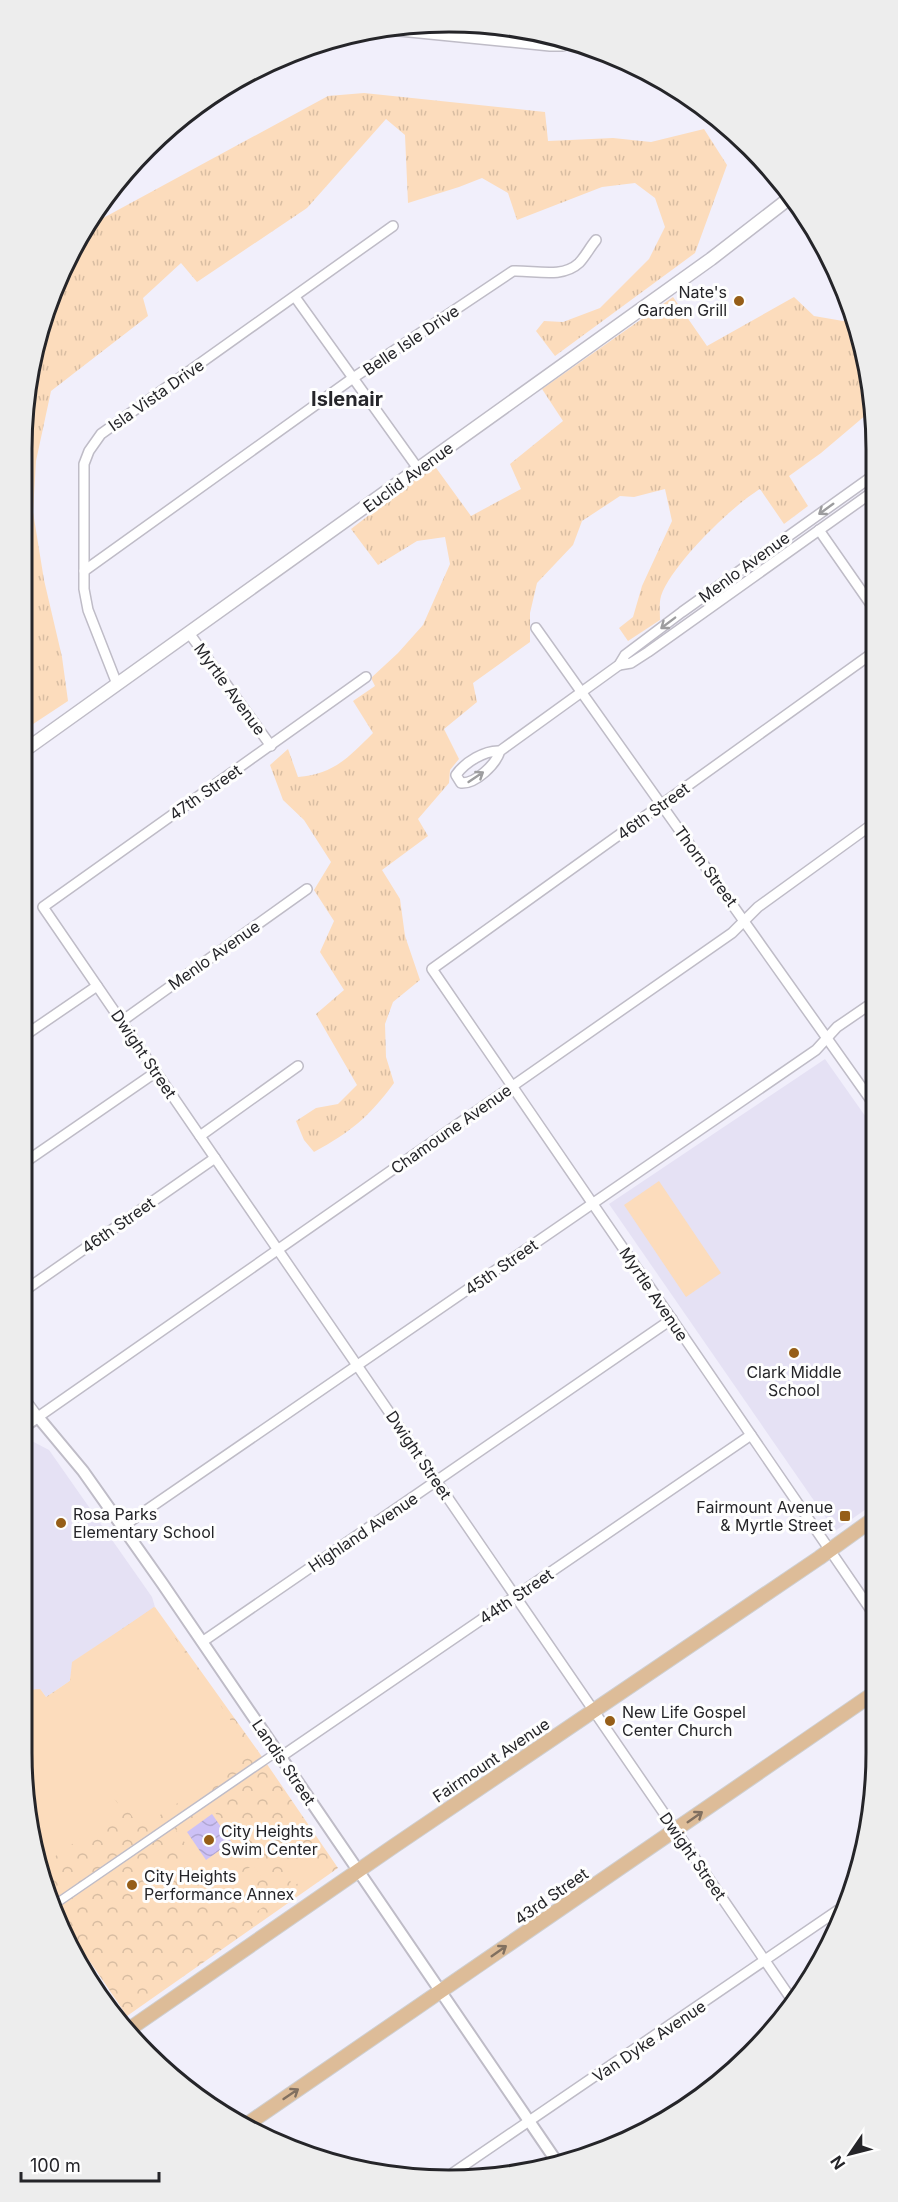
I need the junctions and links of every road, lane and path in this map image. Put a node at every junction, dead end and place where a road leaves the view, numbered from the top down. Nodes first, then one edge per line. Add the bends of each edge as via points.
1 (416, 33) edge
2 (557, 46) edge
3 (785, 202) edge
4 (393, 226) dead end
5 (596, 240) dead end
6 (295, 297) junction
7 (353, 378) junction
8 (419, 470) junction
9 (866, 480) edge
10 (866, 497) edge
11 (819, 530) junction
12 (84, 570) junction
13 (866, 598) edge
14 (536, 628) dead end
15 (189, 633) junction
16 (866, 658) edge
17 (619, 665) junction
18 (366, 677) dead end
19 (117, 684) junction
20 (581, 692) junction
21 (32, 745) edge
22 (271, 746) junction
23 (500, 751) junction
24 (662, 804) junction
25 (866, 829) edge
26 (307, 889) dead end
27 (43, 907) joint
28 (744, 919) junction
29 (432, 969) joint
30 (97, 986) junction
31 (866, 1008) edge
32 (122, 1021) junction
33 (32, 1030) edge
34 (827, 1036) junction
35 (298, 1066) dead end
36 (156, 1072) junction
37 (512, 1086) junction
38 (866, 1093) edge
39 (200, 1136) junction
40 (32, 1157) edge
41 (215, 1158) junction
42 (592, 1204) junction
43 (279, 1251) junction
44 (32, 1285) edge
45 (672, 1319) junction
46 (357, 1366) junction
47 (32, 1408) edge
48 (38, 1416) junction
49 (32, 1420) edge
50 (751, 1435) junction
51 (436, 1481) junction
52 (866, 1524) edge
53 (122, 1527) junction
54 (830, 1551) junction
55 (515, 1596) junction
56 (866, 1603) edge
57 (202, 1642) junction
58 (866, 1699) edge
59 (594, 1711) junction
60 (282, 1756) junction
61 (676, 1830) junction
62 (359, 1870) junction
63 (59, 1901) edge
64 (835, 1912) edge
65 (766, 1961) junction
66 (440, 1992) junction
67 (789, 1995) edge
68 (133, 2026) edge
69 (252, 2121) edge
70 (530, 2122) junction
71 (553, 2157) edge
72 (458, 2170) edge

1 - 2 street
3 - 8 main road, Euclid Avenue
4 - 6 street, Isla Vista Drive
5 - 7 street, Belle Isle Drive via 578,264 561,273 513,271
6 - 7 street
6 - 12 street, Isla Vista Drive via 101,434 84,464
7 - 8 street
7 - 12 street, Belle Isle Drive
8 - 15 main road, Euclid Avenue
9 -> 17 street, Menlo Avenue via 682,612 625,655
10 - 11 street, Menlo Avenue
11 - 13 street
11 - 17 street, Menlo Avenue via 648,652 631,663
12 - 19 street, Isla Vista Drive via 88,610
14 - 20 street, Thorn Street
15 - 19 main road, Euclid Avenue
15 - 22 street, Myrtle Avenue
16 - 24 street, 46th Street
17 - 20 street, Menlo Avenue
18 - 22 street, 47th Street
19 - 21 main road, Euclid Avenue
20 - 23 street, Menlo Avenue
20 - 24 street, Thorn Street
22 - 27 street, 47th Street
23 -> 23 street, Menlo Avenue via 492,750 477,758 459,771 458,780 467,784 484,772
24 - 28 street, Thorn Street
24 - 29 street, 46th Street
25 - 28 street, Chamoune Avenue
26 - 32 street, Menlo Avenue
27 - 30 street, Dwight Street
28 - 34 street, Thorn Street
28 - 37 street, Chamoune Avenue via 732,933
29 - 37 street, Myrtle Avenue
30 - 32 street, Dwight Street
30 - 33 street
31 - 34 street, 45th Street
32 - 36 street, Dwight Street
34 - 38 street, Thorn Street
34 - 42 street, 45th Street via 816,1050
35 - 39 street
36 - 39 street, Dwight Street
36 - 40 street
37 - 42 street, Myrtle Avenue
37 - 43 street, Chamoune Avenue
39 - 41 street, Dwight Street
41 - 43 street, Dwight Street
41 - 44 street, 46th Street
42 - 45 street, Myrtle Avenue
42 - 46 street, 45th Street
43 - 46 street, Dwight Street
43 - 48 street, Chamoune Avenue
45 - 50 street, Myrtle Avenue
45 - 51 street, Highland Avenue
46 - 51 street, Dwight Street
46 - 53 street, 45th Street
47 - 48 street, Landis Street
48 - 49 street, Chamoune Avenue
48 - 53 street, Landis Street
50 - 54 street, Myrtle Avenue
50 - 55 street, 44th Street
51 - 55 street, Dwight Street
51 - 57 street, Highland Avenue
52 - 54 main road, Fairmount Avenue
53 - 57 street, Landis Street
54 - 56 street, Myrtle Avenue
54 - 59 main road, Fairmount Avenue
55 - 59 street, Dwight Street
55 - 60 street, 44th Street
57 - 60 street, Landis Street
61 -> 58 main road, 43rd Street
59 - 61 street, Dwight Street
59 - 62 main road, Fairmount Avenue
60 - 62 street, Landis Street
60 - 63 street via 271,1756
61 - 65 street, Dwight Street
66 -> 61 main road, 43rd Street
62 - 66 street, Landis Street
62 - 68 main road, Fairmount Avenue
64 - 65 street, Van Dyke Avenue
65 - 67 street, Dwight Street
65 - 70 street, Van Dyke Avenue
69 -> 66 main road, 43rd Street
66 - 70 street, Landis Street
70 - 71 street, Landis Street
70 - 72 street, Van Dyke Avenue

